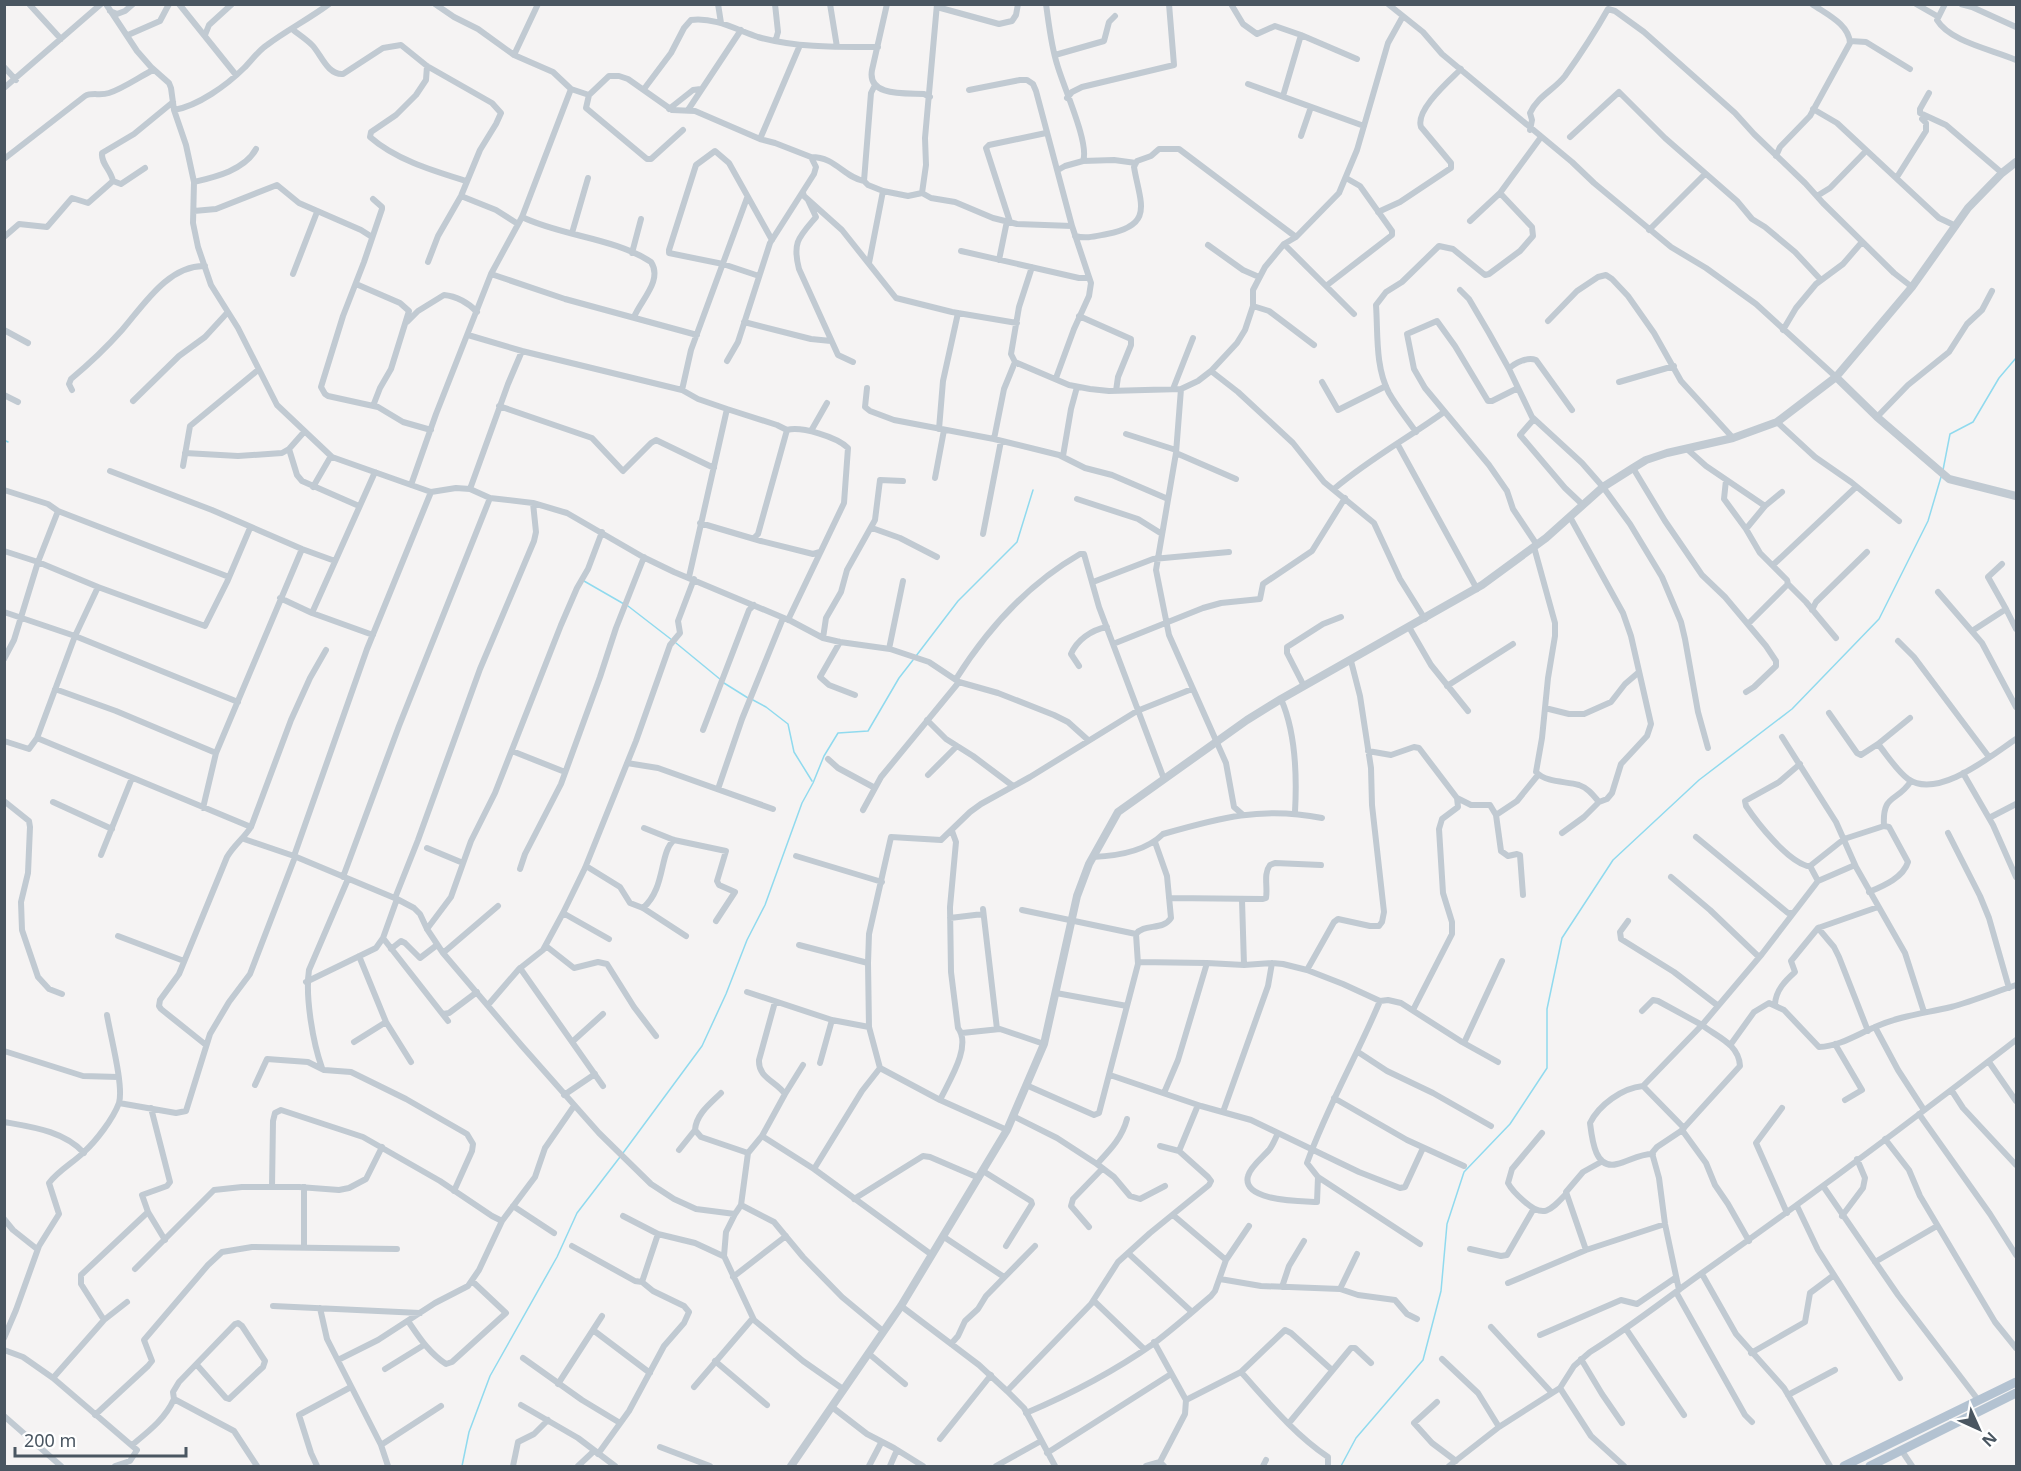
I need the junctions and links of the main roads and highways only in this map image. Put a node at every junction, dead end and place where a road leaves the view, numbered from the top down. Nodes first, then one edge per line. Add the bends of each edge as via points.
1 (2016, 1382) edge
2 (2016, 1393) edge
3 (1996, 1398) junction
4 (1844, 1467) edge
5 (1870, 1467) edge

1 - 3 main road
2 - 3 main road
3 - 4 main road via 1979,1401
3 - 5 main road

